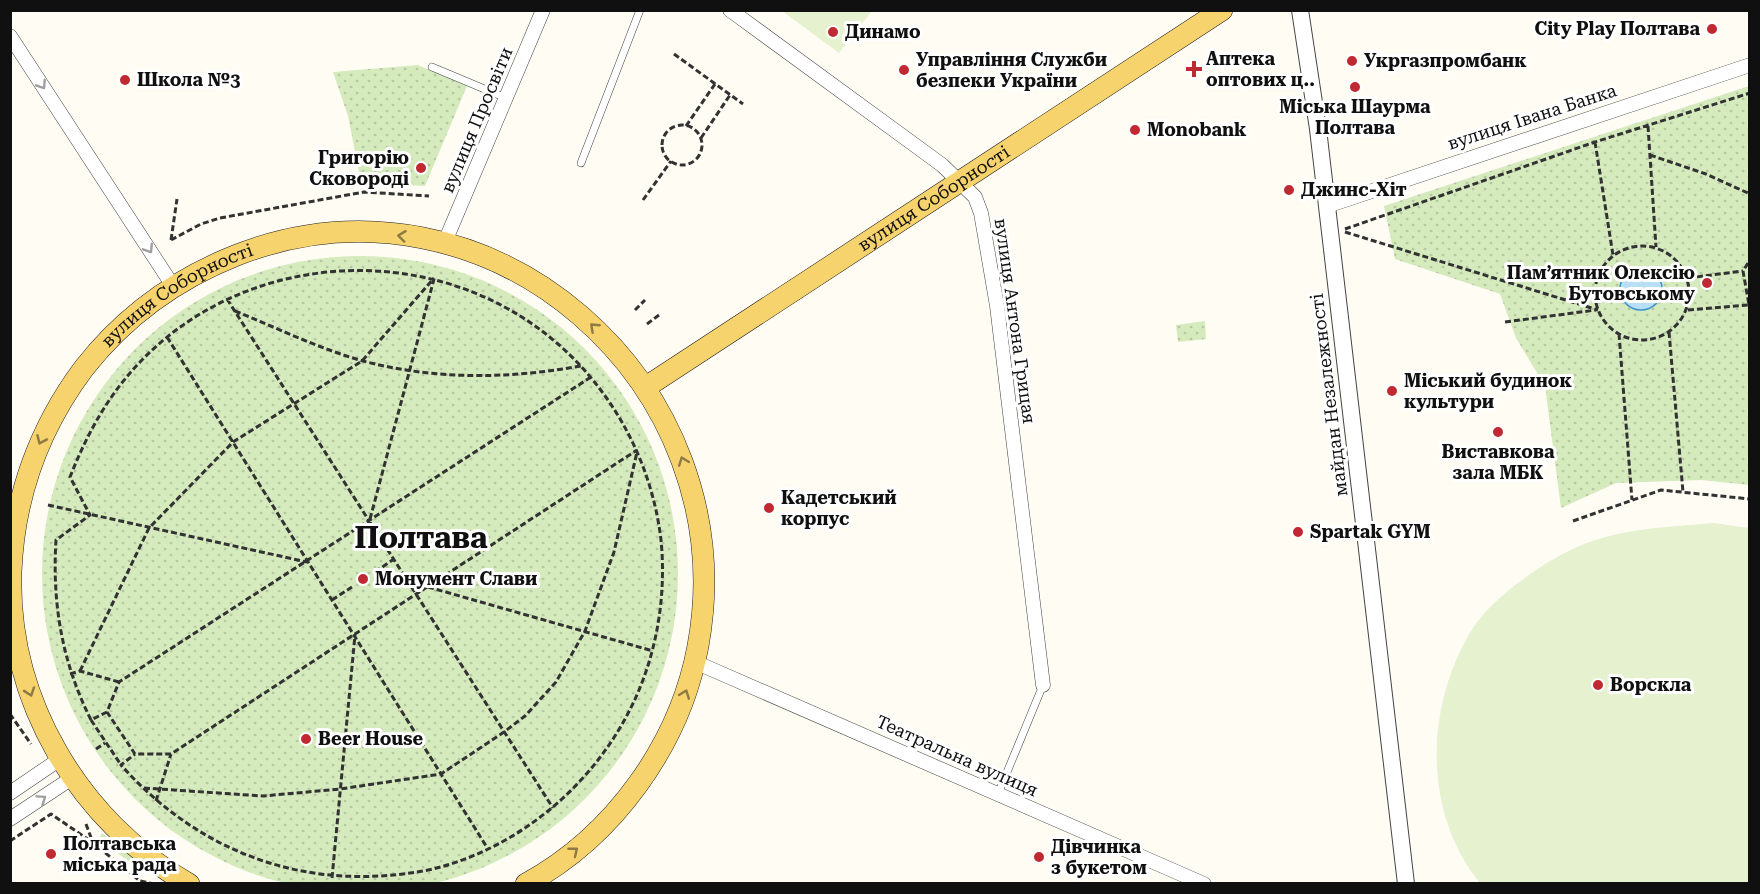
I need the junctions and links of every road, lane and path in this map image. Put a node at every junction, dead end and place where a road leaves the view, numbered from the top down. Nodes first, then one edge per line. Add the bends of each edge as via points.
1 (543, 10) edge
2 (640, 10) edge
3 (730, 10) edge
4 (1222, 10) edge
5 (1300, 10) edge
6 (10, 36) edge
7 (674, 54) dead end
8 (1749, 65) edge
9 (432, 67) dead end
10 (715, 84) junction
11 (1749, 93) edge
12 (731, 95) junction
13 (506, 98) junction
14 (743, 104) dead end
15 (686, 126) junction
16 (1648, 126) junction
17 (701, 138) junction
18 (1595, 142) junction
19 (1650, 155) junction
20 (670, 161) junction
21 (581, 164) dead end
22 (960, 182) junction
23 (1749, 194) edge
24 (429, 196) dead end
25 (177, 199) dead end
26 (643, 200) dead end
27 (1327, 206) junction
28 (444, 244) junction
29 (1656, 247) junction
30 (1613, 255) junction
31 (1749, 260) edge
32 (1743, 271) junction
33 (434, 278) junction
34 (1688, 278) junction
35 (173, 286) junction
36 (226, 299) junction
37 (645, 300) dead end
38 (635, 310) dead end
39 (1598, 310) junction
40 (1687, 310) junction
41 (234, 311) junction
42 (659, 315) dead end
43 (1505, 322) dead end
44 (647, 324) dead end
45 (1670, 332) junction
46 (1619, 334) junction
47 (167, 337) junction
48 (362, 361) junction
49 (582, 366) junction
50 (410, 371) junction
51 (591, 377) junction
52 (646, 387) junction
53 (294, 402) junction
54 (233, 442) junction
55 (637, 450) junction
56 (1683, 492) junction
57 (1749, 499) edge
58 (1632, 500) junction
59 (48, 505) dead end
60 (14, 513) edge
61 (90, 515) junction
62 (370, 521) junction
63 (1573, 521) dead end
64 (149, 528) junction
65 (394, 559) junction
66 (307, 562) junction
67 (375, 572) dead end
68 (428, 586) junction
69 (352, 587) dead end
70 (416, 594) junction
71 (332, 600) junction
72 (585, 631) junction
73 (355, 635) junction
74 (652, 651) junction
75 (694, 662) junction
76 (80, 671) junction
77 (70, 674) junction
78 (119, 682) junction
79 (1043, 685) joint
80 (107, 712) junction
81 (11, 715) edge
82 (91, 720) junction
83 (504, 732) junction
84 (105, 743) junction
85 (31, 744) dead end
86 (96, 749) dead end
87 (135, 754) junction
88 (171, 754) junction
89 (60, 759) junction
90 (121, 765) junction
91 (441, 774) junction
92 (72, 778) junction
93 (142, 788) junction
94 (160, 789) junction
95 (340, 789) junction
96 (10, 793) edge
97 (998, 794) junction
98 (156, 801) junction
99 (552, 808) junction
100 (10, 819) edge
101 (89, 828) dead end
102 (10, 841) edge
103 (93, 843) junction
104 (489, 849) junction
105 (332, 878) junction
106 (548, 878) edge
107 (154, 884) edge
108 (189, 884) edge
109 (525, 884) edge
110 (1204, 884) edge
111 (1406, 884) edge

1 - 13 street, вулиця Просвіти
2 - 21 lane
3 - 22 street, вулиця Антона Грицая
4 - 22 main road, вулиця Соборності
5 - 27 street, майдан Незалежності
6 -> 35 street
7 - 10 path
8 - 27 street, вулиця Івана Банка
9 - 13 lane
10 - 12 path
10 - 15 path
11 - 16 path
12 - 14 path
12 - 17 path
13 - 28 street, вулиця Просвіти
15 - 17 path
15 - 20 path via 673,128 664,137 663,149
16 - 18 path
16 - 19 path
17 - 20 path via 701,152 693,162 680,165
18 - 30 path
18 - 39 path via 1342,231
19 - 23 path
19 - 29 path
20 - 26 path
22 - 52 main road, вулиця Соборності
22 - 79 street, вулиця Антона Грицая via 975,197 997,306
24 - 25 path via 357,193 220,218 171,240
27 - 111 street, майдан Незалежності
28 -> 35 main road, вулиця Соборності via 375,233 296,238 223,260
52 -> 28 main road, вулиця Соборності via 606,338 554,294 501,264
29 - 30 path via 1634,246
29 - 34 path via 1670,253
30 - 39 path via 1597,280
31 - 32 path
32 - 34 path
32 - 40 path via 1749,305
33 - 36 path via 372,269 329,270 286,278
33 - 48 path
33 - 49 path via 526,319
33 - 50 path
34 - 40 path
35 -> 60 main road, вулиця Соборності via 119,329 69,388 41,438
36 - 41 path
36 - 47 path
37 - 38 path
39 - 43 path
39 - 46 path via 1606,324
40 - 45 path
41 - 48 path
41 - 53 path
42 - 44 path
45 - 46 path via 1650,340 1634,340
45 - 56 path
46 - 58 path
47 - 54 path
47 - 61 path via 116,390 80,451 70,477
48 - 50 path
48 - 53 path
49 - 50 path via 507,377
49 - 51 path
50 - 62 path
51 - 55 path
51 - 62 path
75 -> 52 main road, вулиця Соборності via 704,582 700,524 676,443
53 - 54 path
53 - 62 path
54 - 64 path
54 - 66 path
55 - 68 path
55 - 72 path via 615,552
55 - 74 path via 656,508 662,550 661,602
56 - 57 path
56 - 58 path via 1661,490
58 - 63 path
59 - 61 path
60 -> 89 main road, вулиця Соборності via 11,577 16,640 28,690
61 - 64 path
61 - 77 path via 56,540 56,607
62 - 65 path
62 - 66 path
64 - 66 path
64 - 76 path
65 - 67 path
65 - 70 path
66 - 71 path
66 - 78 path
68 - 70 path
68 - 72 path
69 - 71 path
70 - 73 path
70 - 83 path
71 - 73 path
72 - 74 path
72 - 83 path via 556,682 525,716
73 - 88 path
73 - 91 path
73 - 95 path
74 - 99 path via 638,694 618,732 593,767
75 - 97 street, Театральна вулиця
106 -> 75 main road, вулиця Соборності via 595,833 639,782 668,735
76 - 77 path
76 - 78 path
77 - 82 path
78 - 80 path
79 - 97 lane
80 - 82 path
80 - 87 path
81 - 85 path
82 - 84 path
83 - 91 path
83 - 99 path
84 - 86 path
84 - 90 path
87 - 88 path
87 - 90 path
88 - 94 path
89 - 92 main road, вулиця Соборності
89 - 96 street
90 - 93 path
91 - 95 path
91 - 104 path
100 -> 92 street
92 - 108 main road, вулиця Соборності via 127,840
93 - 94 path
93 - 98 path
94 - 95 path via 263,796
94 - 98 path
95 - 105 path
97 - 110 street, Театральна вулиця
98 - 105 path via 200,834 249,859
99 - 104 path
101 - 103 path
102 - 103 path via 51,814
103 - 107 path via 140,881
104 - 105 path via 419,872 381,878
106 - 109 main road, вулиця Соборності

